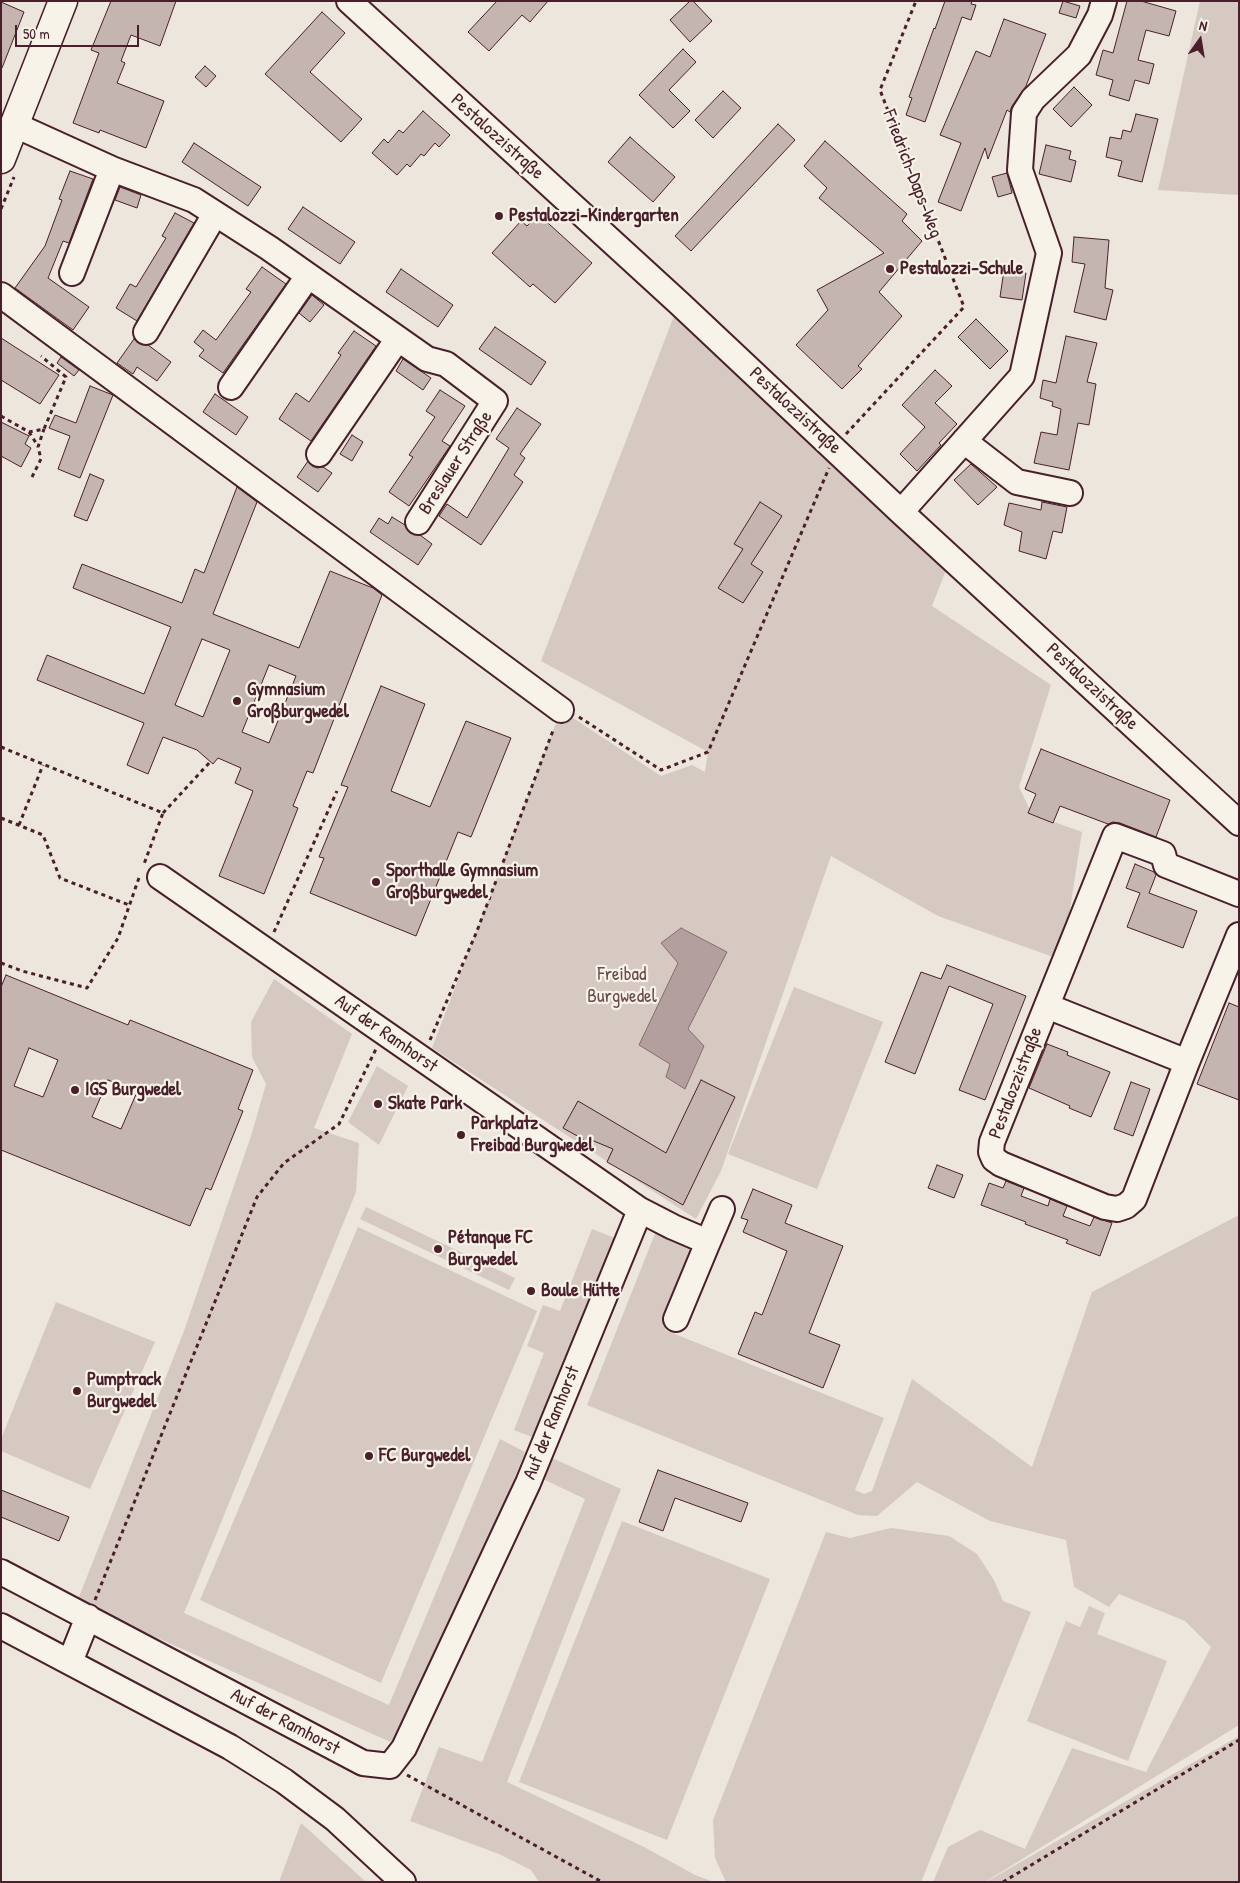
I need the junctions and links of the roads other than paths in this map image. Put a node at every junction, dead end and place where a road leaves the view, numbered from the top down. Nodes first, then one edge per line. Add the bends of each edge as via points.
1 (63, 1) edge
2 (349, 1) edge
3 (1104, 1) edge
4 (7, 138) edge
5 (112, 169) junction
6 (215, 214) junction
7 (72, 273) dead end
8 (308, 276) junction
9 (1, 294) edge
10 (146, 332) dead end
11 (397, 340) junction
12 (231, 387) dead end
13 (964, 441) junction
14 (319, 454) dead end
15 (1070, 493) dead end
16 (901, 512) junction
17 (418, 522) dead end
18 (561, 710) road end
19 (1239, 823) edge
20 (152, 870) road end
21 (1239, 894) edge
22 (1239, 935) edge
23 (1047, 1006) junction
24 (1186, 1062) junction
25 (722, 1209) dead end
26 (640, 1210) junction
27 (708, 1242) junction
28 (676, 1319) dead end
29 (1, 1572) edge
30 (88, 1617) junction
31 (1, 1626) edge
32 (70, 1662) junction
33 (403, 1882) edge

1 - 4 main road
2 - 16 street, Pestalozzistraße via 679,303
3 - 13 street via 1079,55 1033,99 1024,113 1020,170 1049,253 1022,376
4 - 5 street, Breslauer Straße
5 - 6 street, Breslauer Straße via 194,200
5 - 7 street
6 - 8 street, Breslauer Straße
6 - 10 street
8 - 11 street, Breslauer Straße
8 - 12 street
9 - 18 street
11 - 14 street
11 - 17 street, Breslauer Straße via 427,359 446,364 496,401
13 - 15 street via 1017,482
13 - 16 street
16 - 19 street, Pestalozzistraße
20 - 26 street, Auf der Ramhorst
21 - 23 street, Pestalozzistraße via 1166,865 1163,854 1115,836
22 - 24 street, Pestalozzistraße
23 - 24 street, Pestalozzistraße
23 - 24 street, Pestalozzistraße via 992,1142 991,1152 1001,1164 1105,1206 1117,1209 1134,1199
25 - 27 street
26 - 27 street
26 - 30 street, Auf der Ramhorst via 528,1483 404,1748 390,1766 363,1763
27 - 28 street
29 - 30 street, Auf der Ramhorst
30 - 32 street
31 - 32 street
32 - 33 street via 230,1747 284,1781 335,1819

